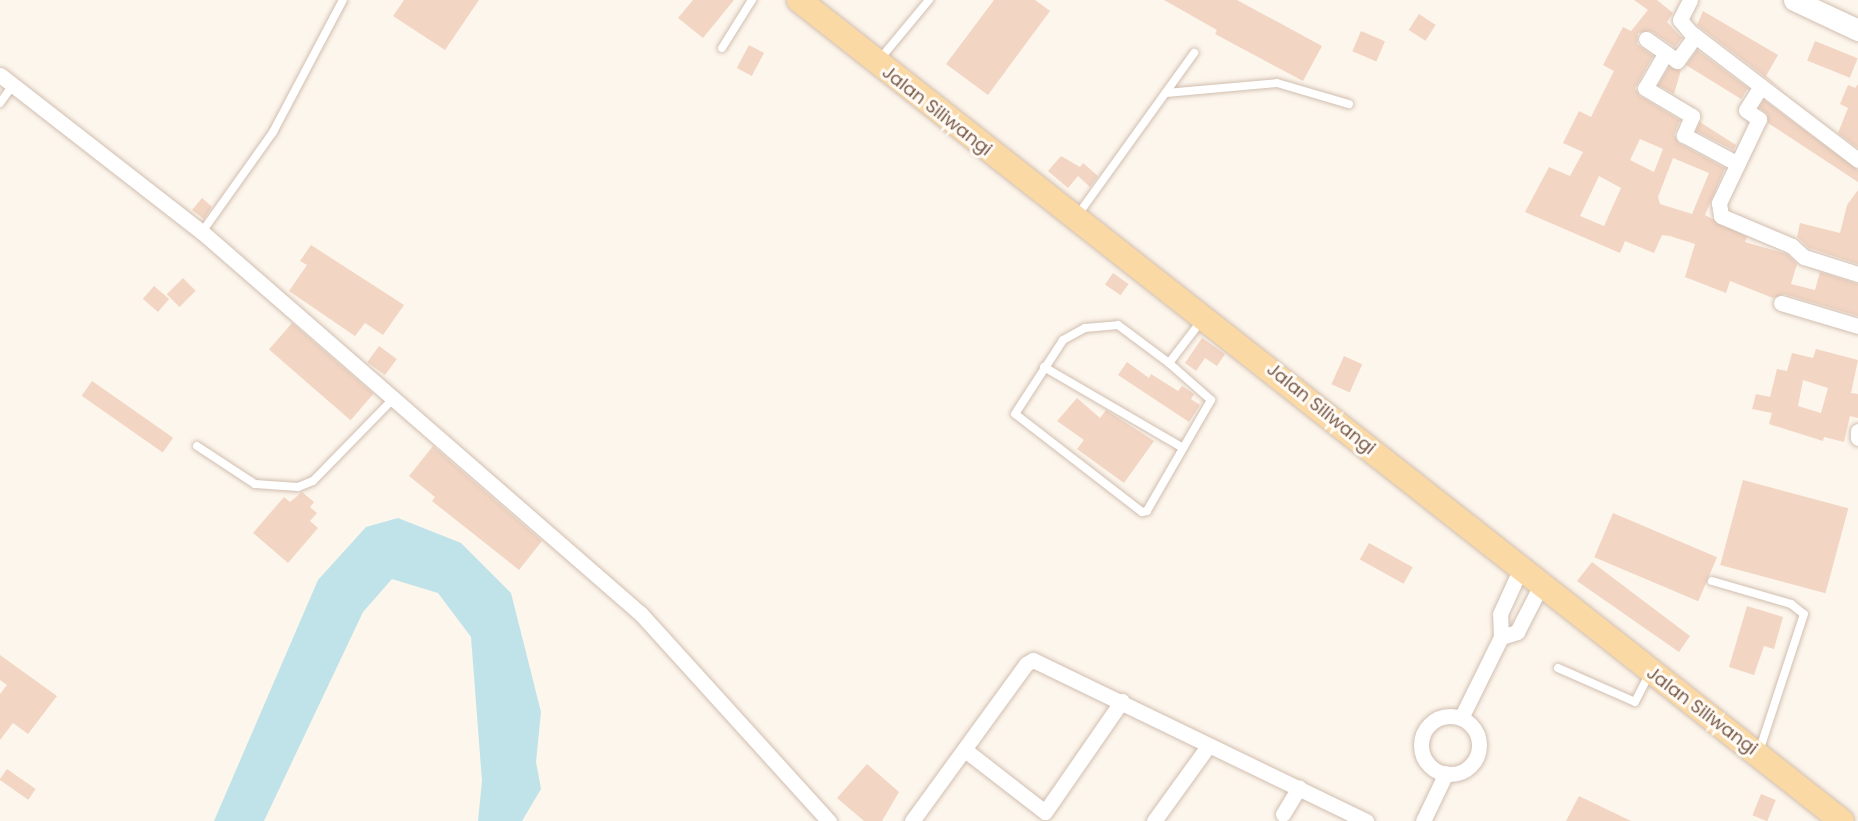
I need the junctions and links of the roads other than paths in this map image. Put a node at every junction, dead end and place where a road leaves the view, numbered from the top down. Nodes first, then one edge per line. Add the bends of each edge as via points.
1 (343, 0) edge
2 (752, 0) edge
3 (799, 0) edge
4 (929, 0) edge
5 (1690, 0) edge
6 (1794, 0) edge
7 (1858, 30) edge
8 (1695, 36) junction
9 (1646, 39) dead end
10 (722, 48) dead end
11 (1194, 53) dead end
12 (1665, 54) junction
13 (877, 63) junction
14 (0, 75) edge
15 (13, 85) junction
16 (1761, 87) junction
17 (1166, 93) junction
18 (0, 103) edge
19 (1349, 104) dead end
20 (1858, 160) edge
21 (1738, 164) junction
22 (1076, 218) junction
23 (202, 232) junction
24 (1858, 274) edge
25 (1781, 303) dead end
26 (1205, 316) junction
27 (1858, 326) edge
28 (1169, 363) junction
29 (1044, 367) junction
30 (395, 397) junction
31 (1858, 431) edge
32 (1858, 438) edge
33 (198, 446) dead end
34 (1183, 448) junction
35 (1521, 568) junction
36 (1712, 581) dead end
37 (1541, 585) junction
38 (1501, 637) junction
39 (1558, 668) dead end
40 (1650, 671) junction
41 (1122, 701) junction
42 (1461, 718) junction
43 (1208, 746) junction
44 (965, 750) junction
45 (1759, 754) junction
46 (1446, 773) junction
47 (1299, 788) junction
48 (1284, 819) edge
49 (829, 821) edge
50 (912, 821) edge
51 (1154, 821) edge
52 (1366, 821) edge
53 (1423, 821) edge
54 (1842, 821) edge

1 - 23 lane via 273,132
2 - 10 lane
3 - 13 main road, Jalan Siliwangi
4 - 13 lane
5 - 8 street via 1680,20
6 - 7 main road
8 - 12 street via 1677,61
8 - 16 street
9 - 12 street
11 - 17 lane
12 - 21 street via 1645,88 1692,116 1684,135
13 - 22 main road, Jalan Siliwangi
14 - 15 street
15 - 18 lane
15 - 23 street
16 - 20 street
16 - 21 street via 1746,110 1759,119
17 - 19 lane via 1277,83
17 - 22 lane
21 - 24 street via 1719,203 1721,216 1792,246 1804,257
22 - 26 main road, Jalan Siliwangi
23 - 30 street
25 - 27 street
26 - 28 lane
26 - 35 main road, Jalan Siliwangi
28 - 29 lane via 1118,325 1099,324 1064,340
28 - 34 lane via 1211,400
29 - 34 lane
29 - 34 lane via 1017,407 1018,421 1142,512 1152,508
30 - 33 lane via 313,481 298,487 255,484
30 - 49 street via 641,614
31 - 32 street
35 - 37 main road, Jalan Siliwangi
35 - 38 street via 1500,614
36 - 45 lane via 1791,604 1804,614
37 - 38 street via 1517,632
37 - 40 main road, Jalan Siliwangi
38 - 42 street
39 - 40 lane via 1635,702
40 - 45 main road, Jalan Siliwangi
41 - 43 street
41 - 44 street via 1033,660 1026,664
41 - 44 street via 1045,812
42 - 46 street via 1475,731 1479,749 1465,770
42 - 46 street via 1436,720 1423,734 1425,759
43 - 47 street
43 - 51 street
44 - 50 street
45 - 54 main road, Jalan Siliwangi
46 - 53 street
47 - 48 street
47 - 52 street

